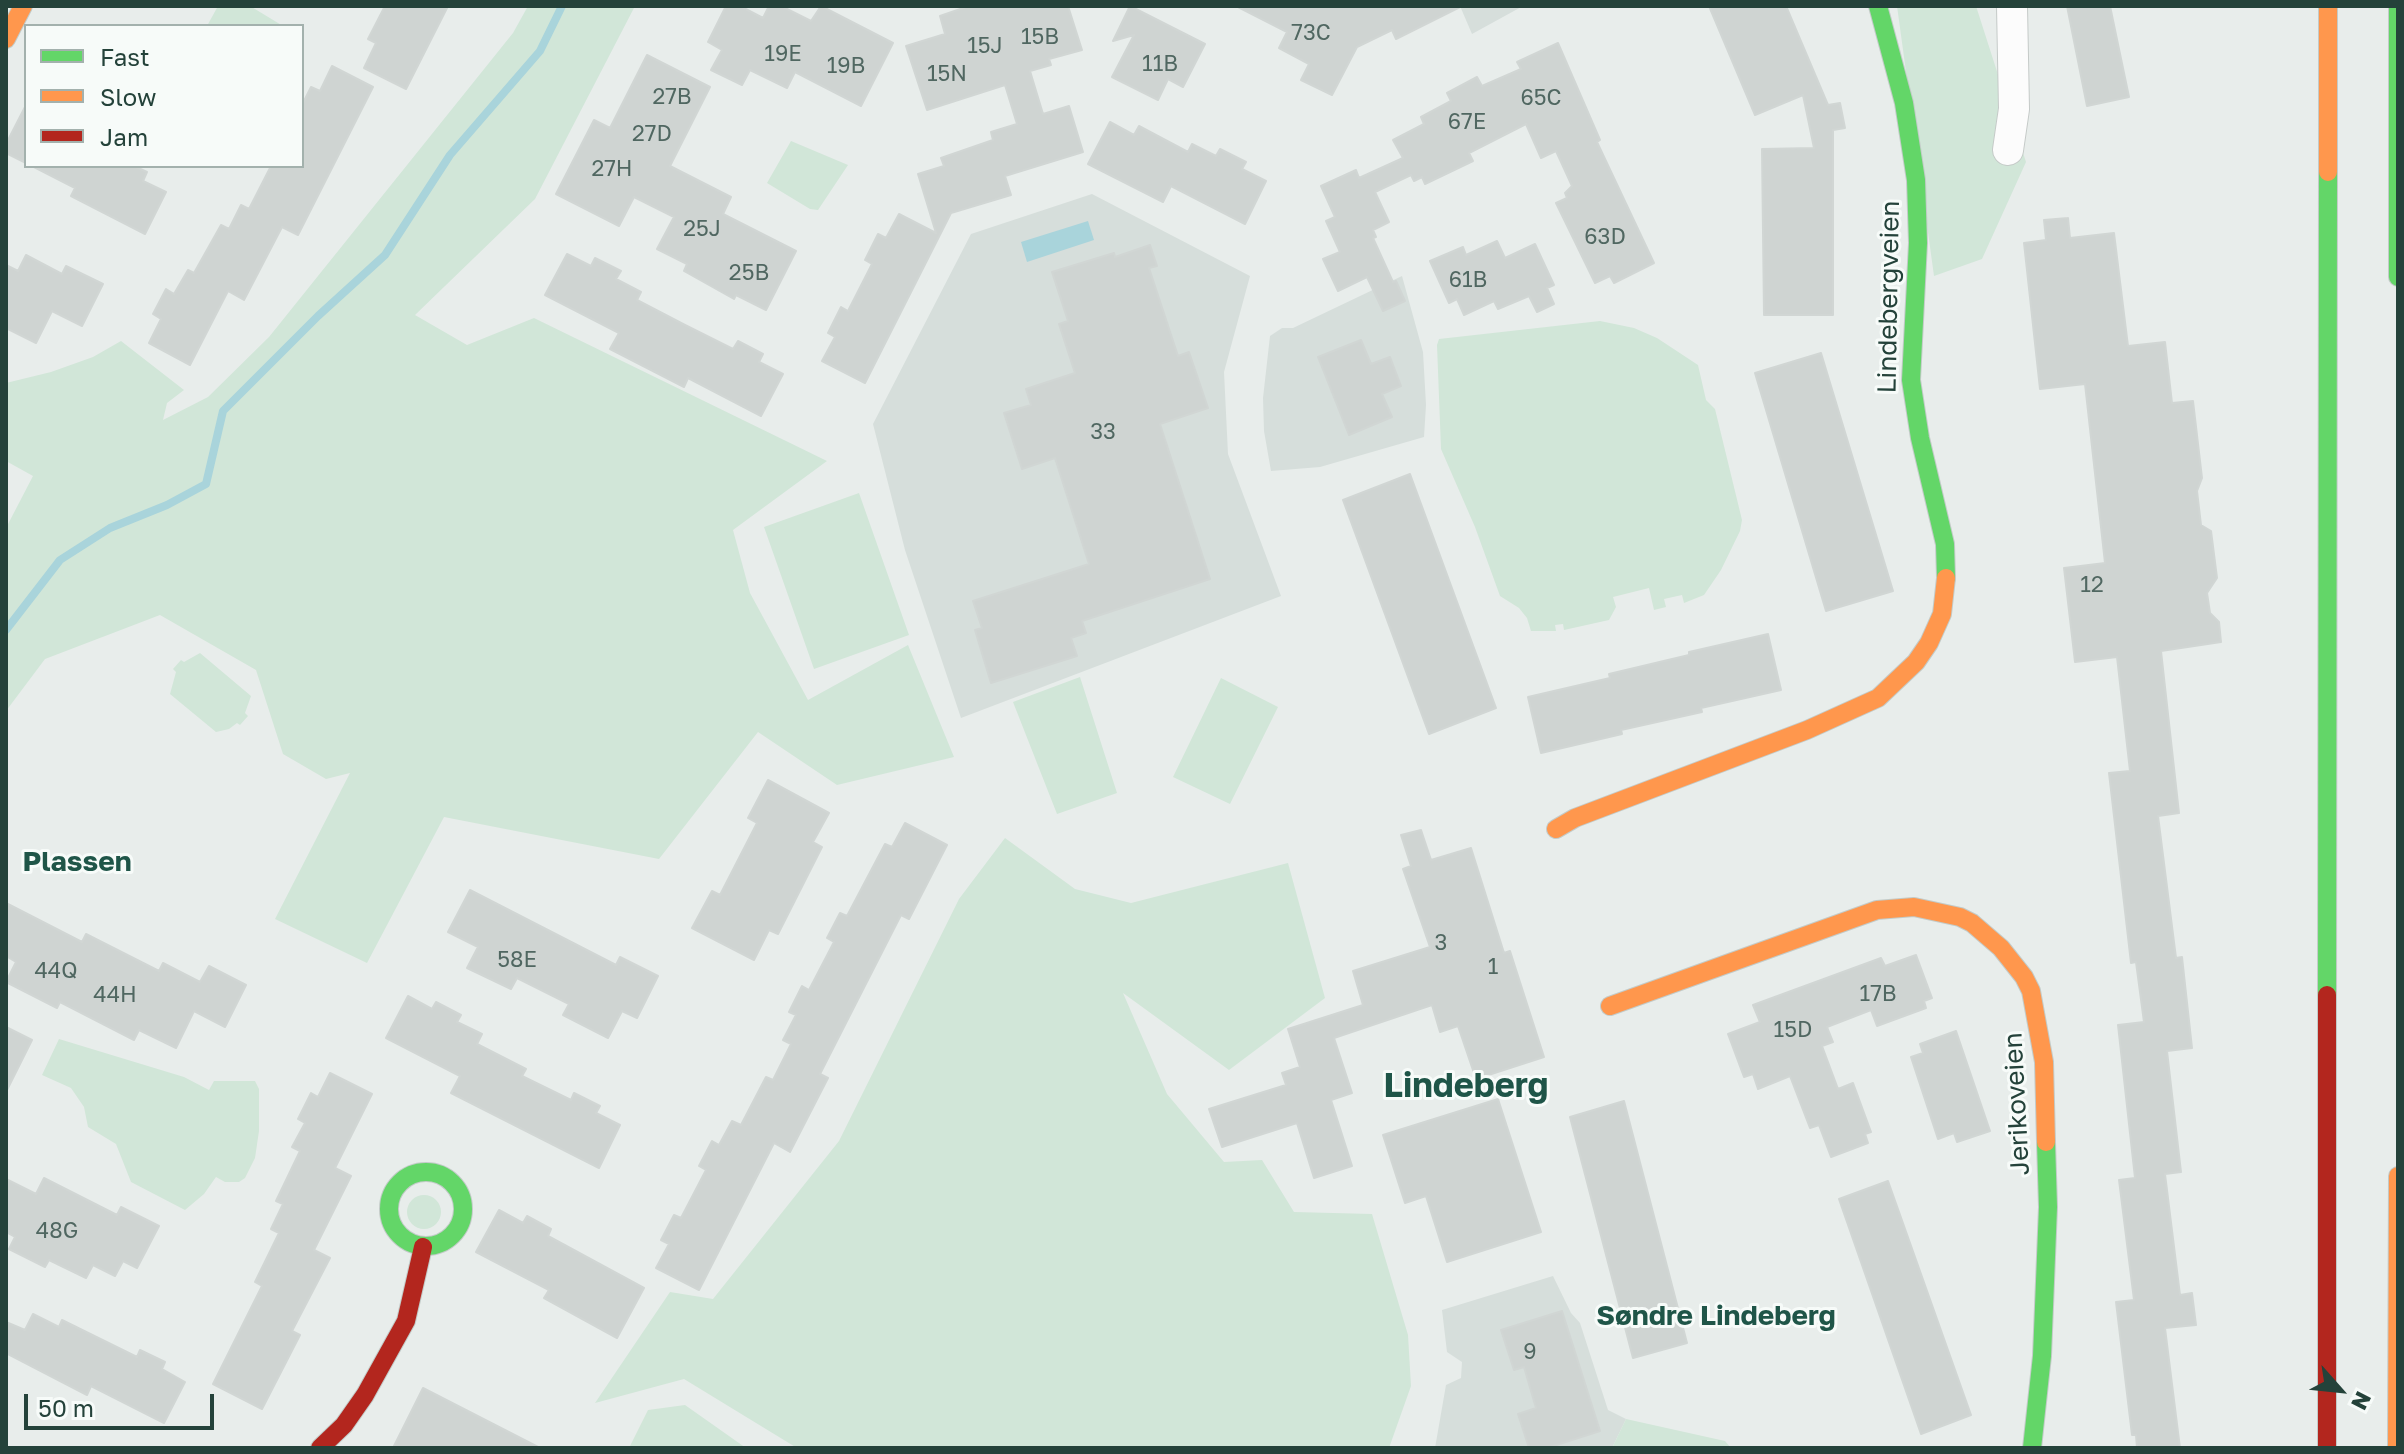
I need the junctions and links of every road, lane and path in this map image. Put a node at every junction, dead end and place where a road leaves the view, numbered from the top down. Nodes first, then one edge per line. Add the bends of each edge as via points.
1 (23, 6) edge
2 (1878, 6) edge
3 (2012, 6) edge
4 (2328, 6) edge
5 (2398, 6) edge
6 (6, 39) edge
7 (2008, 150) dead end
8 (2398, 277) edge
9 (1556, 829) dead end
10 (1610, 1006) dead end
11 (2398, 1176) edge
12 (423, 1247) junction
13 (320, 1448) edge
14 (2032, 1448) edge
15 (2327, 1448) edge
16 (2397, 1448) edge

1 - 6 main road
2 - 9 main road, Lindebergveien via 1904,103 1916,180 1911,380 1945,544 1942,614 1916,662 1878,698
3 - 7 street via 2014,109
4 - 15 main road
5 - 8 main road
10 - 14 main road, Jerikoveien via 1877,910 1914,907 1960,917 2001,948 2031,991 2044,1062 2048,1207
11 - 16 main road
12 - 12 main road via 441,1244 455,1233 463,1214 459,1193 444,1177 423,1172 400,1182 388,1204 400,1238
12 - 13 main road via 399,1335 365,1395

